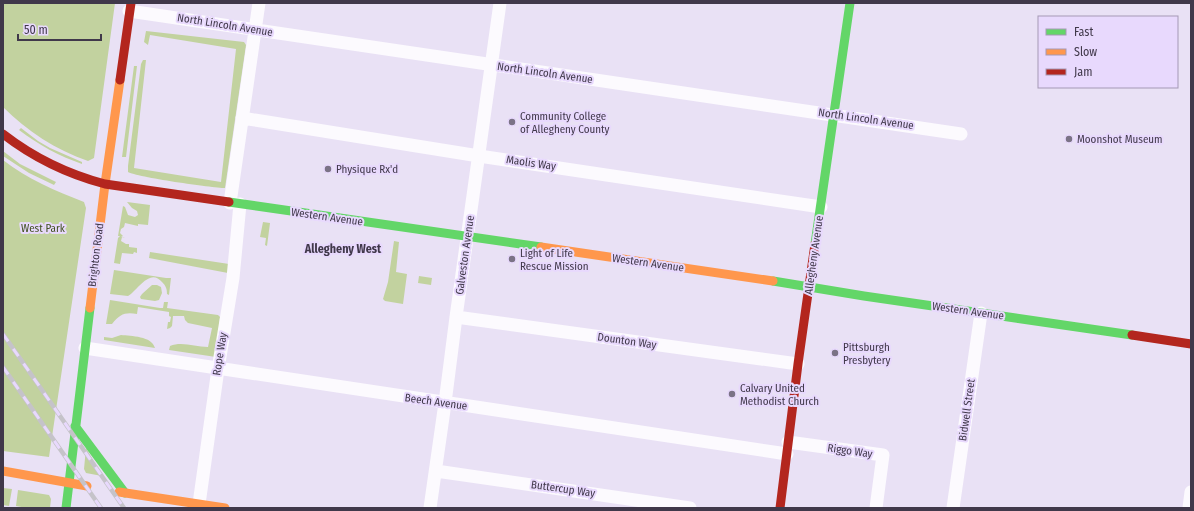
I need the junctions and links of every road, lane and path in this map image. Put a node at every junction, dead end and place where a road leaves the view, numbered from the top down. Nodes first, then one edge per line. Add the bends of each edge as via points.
1 (259, 3) edge
2 (500, 3) edge
3 (850, 3) edge
4 (130, 7) edge
5 (255, 30) junction
6 (492, 65) junction
7 (834, 115) junction
8 (242, 118) junction
9 (3, 134) edge
10 (961, 134) dead end
11 (479, 156) junction
12 (105, 184) junction
13 (235, 203) junction
14 (821, 207) junction
15 (468, 237) junction
16 (810, 286) junction
17 (980, 313) junction
18 (456, 317) junction
19 (1191, 344) edge
20 (84, 348) junction
21 (798, 364) junction
22 (218, 369) junction
23 (445, 403) junction
24 (76, 423) junction
25 (788, 448) junction
26 (3, 471) edge
27 (436, 471) junction
28 (72, 480) junction
29 (87, 486) dead end
30 (1191, 492) edge
31 (199, 504) junction
32 (66, 508) edge
33 (225, 508) edge
34 (430, 508) edge
35 (690, 508) edge
36 (784, 508) edge
37 (876, 508) edge
38 (953, 508) edge
39 (1189, 508) edge

1 - 5 street, Rope Way
2 - 6 street, Galveston Avenue
3 - 7 main road, Allegheny Avenue
4 - 5 street, North Lincoln Avenue
4 - 12 main road, Brighton Road
5 - 6 street, North Lincoln Avenue
5 - 8 street, Rope Way
6 - 7 street, North Lincoln Avenue
6 - 11 street, Galveston Avenue
7 - 10 street, North Lincoln Avenue
7 - 14 main road, Allegheny Avenue
8 - 11 street, Maolis Way
8 - 13 street, Rope Way
9 - 12 main road, Western Avenue via 48,164 76,176
11 - 14 street, Maolis Way
11 - 15 street, Galveston Avenue
12 - 13 main road, Western Avenue
12 - 20 main road, Brighton Road
13 - 15 main road, Western Avenue
13 - 22 street, Rope Way via 233,278
14 - 16 main road, Allegheny Avenue
15 - 16 main road, Western Avenue
15 - 18 street, Galveston Avenue
16 - 17 main road, Western Avenue
16 - 21 main road, Allegheny Avenue
17 - 19 main road, Western Avenue
17 - 38 street, Bidwell Street
18 - 21 street, Dounton Way
18 - 23 street, Galveston Avenue
20 - 22 street, Beech Avenue
20 - 24 main road, Brighton Road
21 - 25 main road, Allegheny Avenue
22 - 23 street, Beech Avenue
22 - 31 street, Rope Way
23 - 25 street, Beech Avenue
23 - 27 street, Galveston Avenue
24 - 28 main road, Brighton Road
24 - 31 main road via 122,493
25 - 36 main road, Allegheny Avenue
25 - 37 street, Riggo Way via 883,455
26 - 28 main road
27 - 34 street, Galveston Avenue
27 - 35 street, Buttercup Way
28 - 29 main road
28 - 32 main road, Brighton Road
30 - 39 street
31 - 33 main road

